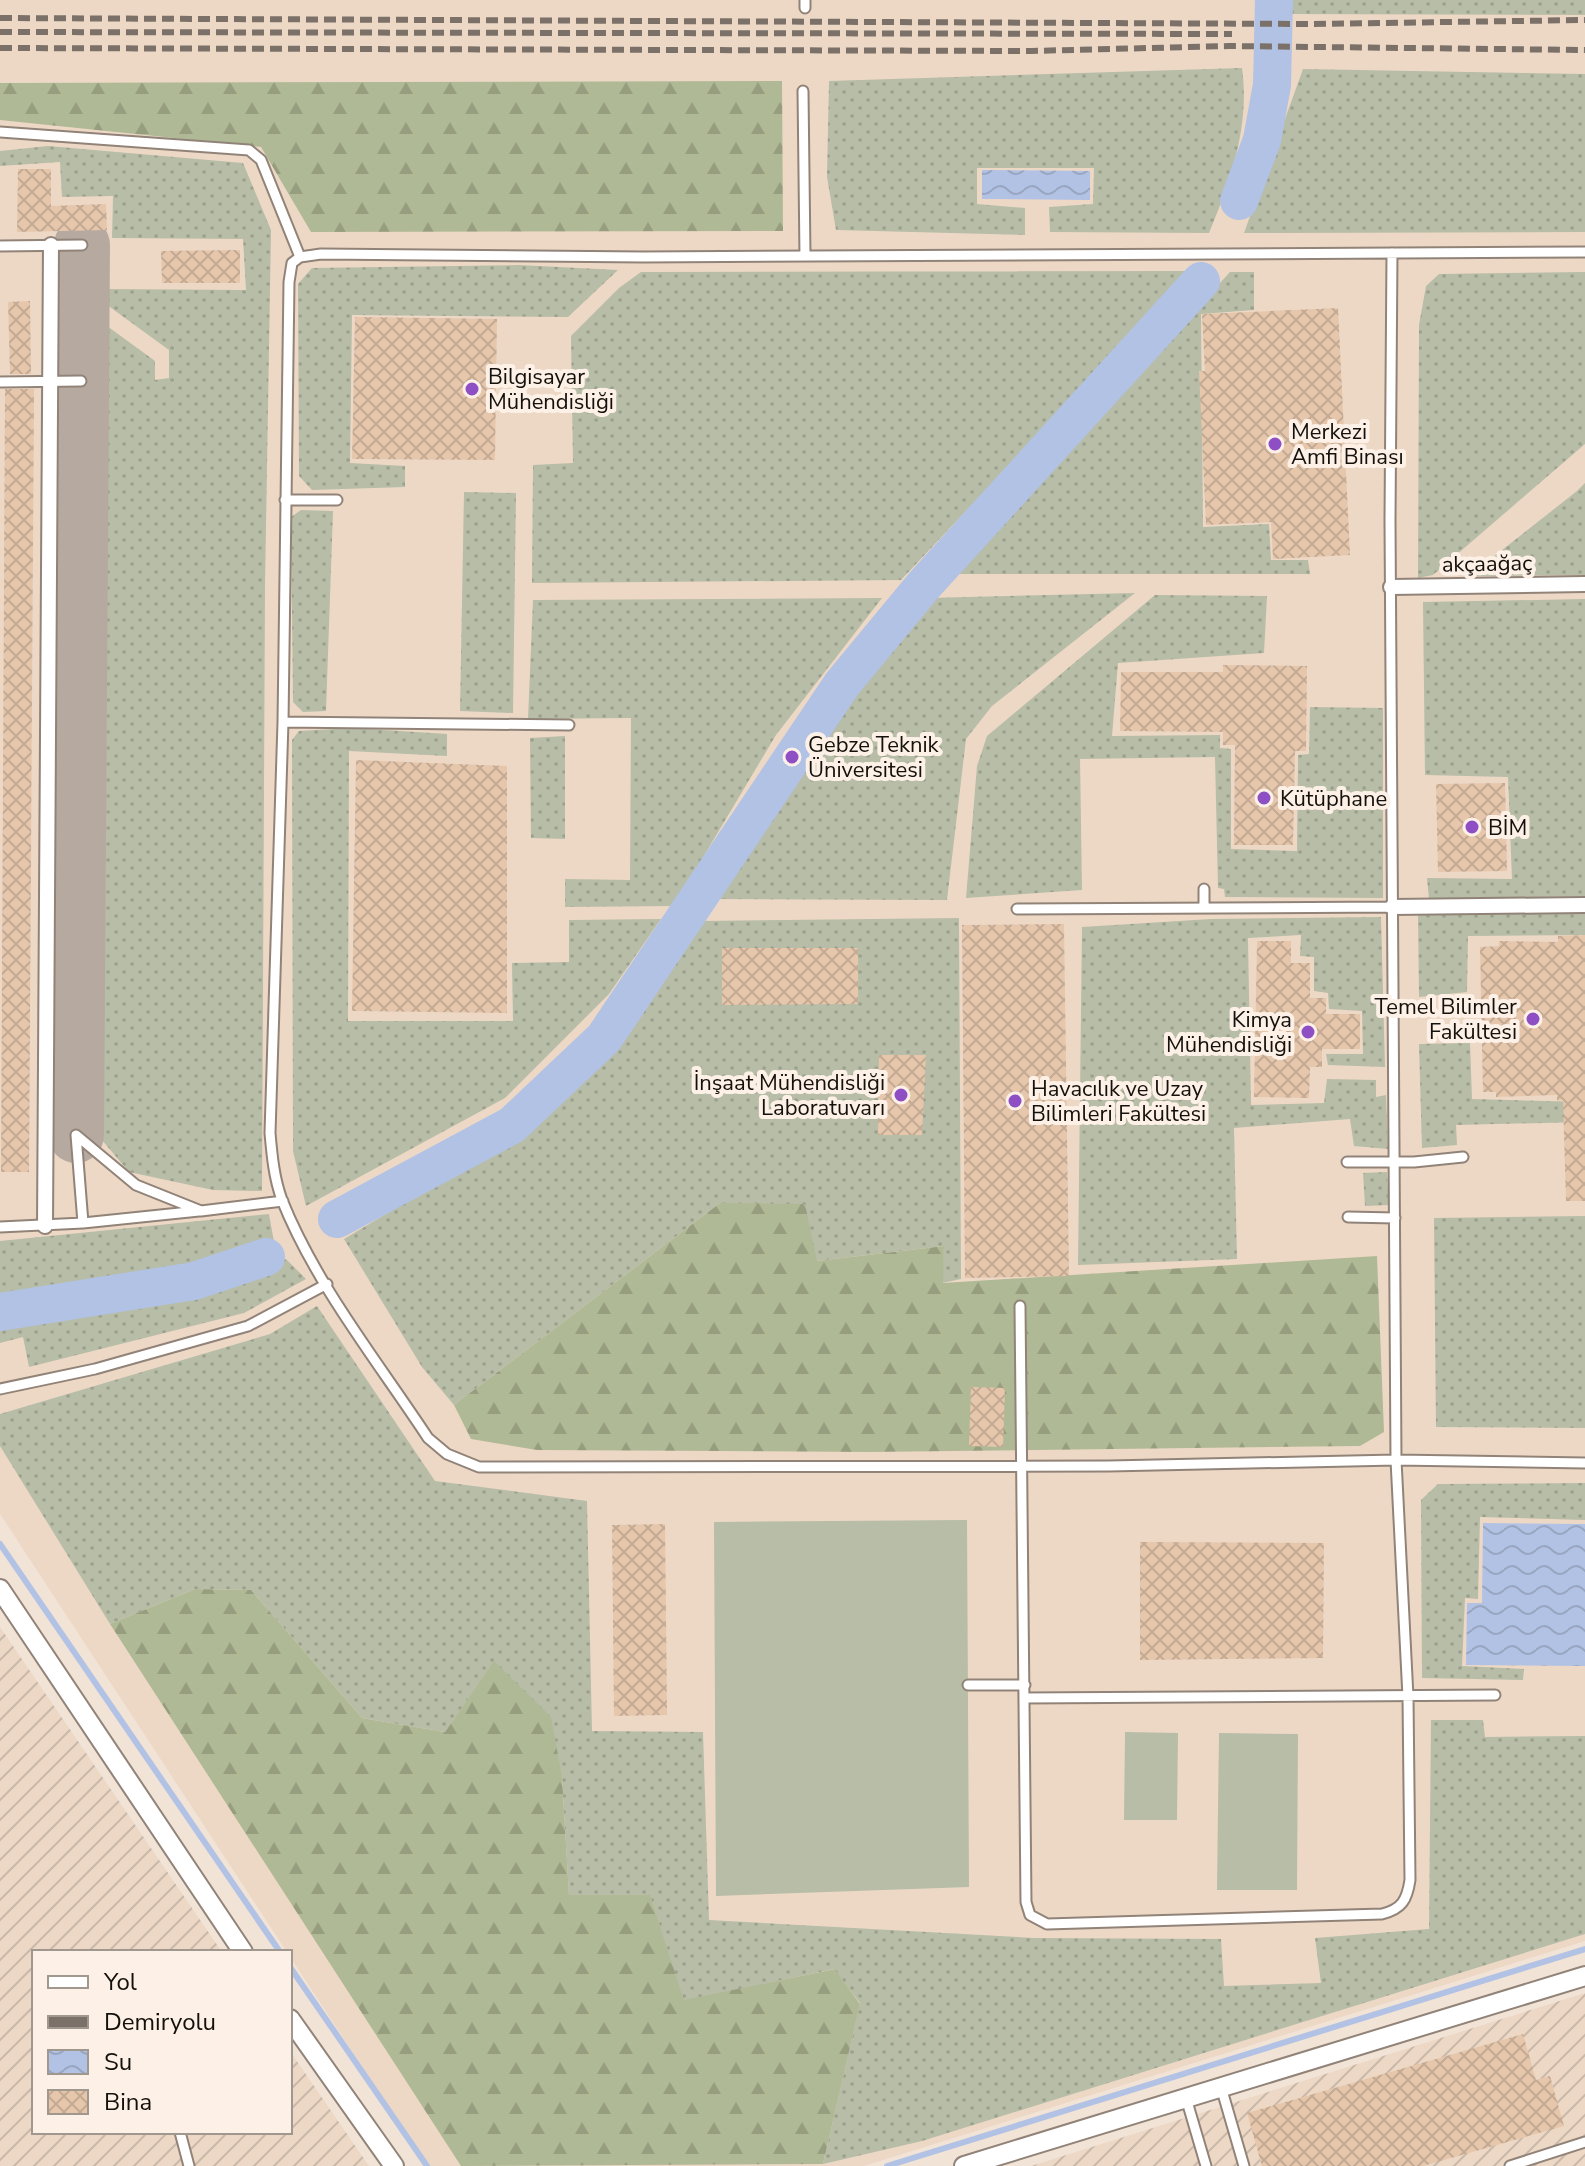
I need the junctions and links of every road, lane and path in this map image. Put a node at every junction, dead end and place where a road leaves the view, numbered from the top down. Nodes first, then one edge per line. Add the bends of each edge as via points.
1 (803, 91) dead end
2 (0, 132) edge
3 (51, 245) junction
4 (82, 245) dead end
5 (0, 246) edge
6 (1585, 252) edge
7 (1392, 253) junction
8 (805, 256) junction
9 (300, 257) junction
10 (50, 381) junction
11 (81, 381) dead end
12 (0, 382) edge
13 (285, 500) junction
14 (337, 500) dead end
15 (1585, 584) edge
16 (1391, 587) junction
17 (283, 722) junction
18 (569, 725) dead end
19 (1204, 889) dead end
20 (1585, 905) edge
21 (1204, 906) junction
22 (1392, 907) junction
23 (1017, 909) dead end
24 (1463, 1157) dead end
25 (1394, 1161) junction
26 (1347, 1162) dead end
27 (283, 1201) junction
28 (201, 1211) junction
29 (1348, 1217) dead end
30 (1395, 1218) junction
31 (83, 1223) junction
32 (45, 1226) junction
33 (0, 1227) edge
34 (327, 1284) junction
35 (1020, 1306) dead end
36 (0, 1389) edge
37 (1396, 1460) junction
38 (1585, 1463) edge
39 (1023, 1466) junction
40 (0, 1589) edge
41 (968, 1685) dead end
42 (1025, 1685) junction
43 (1495, 1695) dead end
44 (1408, 1697) junction
45 (1025, 1698) junction
46 (242, 1950) edge
47 (1585, 1976) edge
48 (292, 2022) edge
49 (1221, 2087) junction
50 (1186, 2098) junction
51 (181, 2134) edge
52 (1585, 2142) edge
53 (189, 2166) edge
54 (394, 2166) edge
55 (964, 2166) edge
56 (1206, 2166) edge
57 (1244, 2166) edge
58 (1510, 2166) edge

1 - 8 lane
2 - 9 lane via 249,150 261,160
3 - 4 lane
3 - 5 lane
3 - 10 street
6 - 7 lane
7 - 8 lane
7 - 16 lane
8 - 9 lane
9 - 13 lane via 292,263 289,282
10 - 11 lane
10 - 12 lane
10 - 32 street
13 - 14 lane
13 - 17 lane
15 - 16 street, akçaağaç
16 - 22 lane
17 - 18 lane
17 - 27 lane via 270,1133
19 - 21 lane
20 - 22 street
21 - 22 lane
21 - 23 lane
22 - 25 lane
24 - 25 lane
25 - 26 lane
25 - 30 lane
27 - 28 lane
27 - 34 lane
28 - 31 lane
28 - 31 lane via 136,1185 76,1135
29 - 30 lane
30 - 37 lane
31 - 32 lane
32 - 33 lane
34 - 36 lane via 248,1326 95,1369
34 - 39 lane via 428,1438 447,1454 479,1467
35 - 39 lane
37 - 38 lane
37 - 39 lane
37 - 44 lane
39 - 42 lane
40 - 46 street
41 - 42 lane
42 - 45 lane
43 - 44 lane
44 - 45 lane
44 - 45 lane via 1410,1880 1407,1897 1397,1910 1047,1924 1030,1915 1026,1902
47 - 49 street
48 - 54 street
49 - 50 street
49 - 57 lane
50 - 55 street
50 - 56 lane
51 - 53 lane
52 - 58 lane

